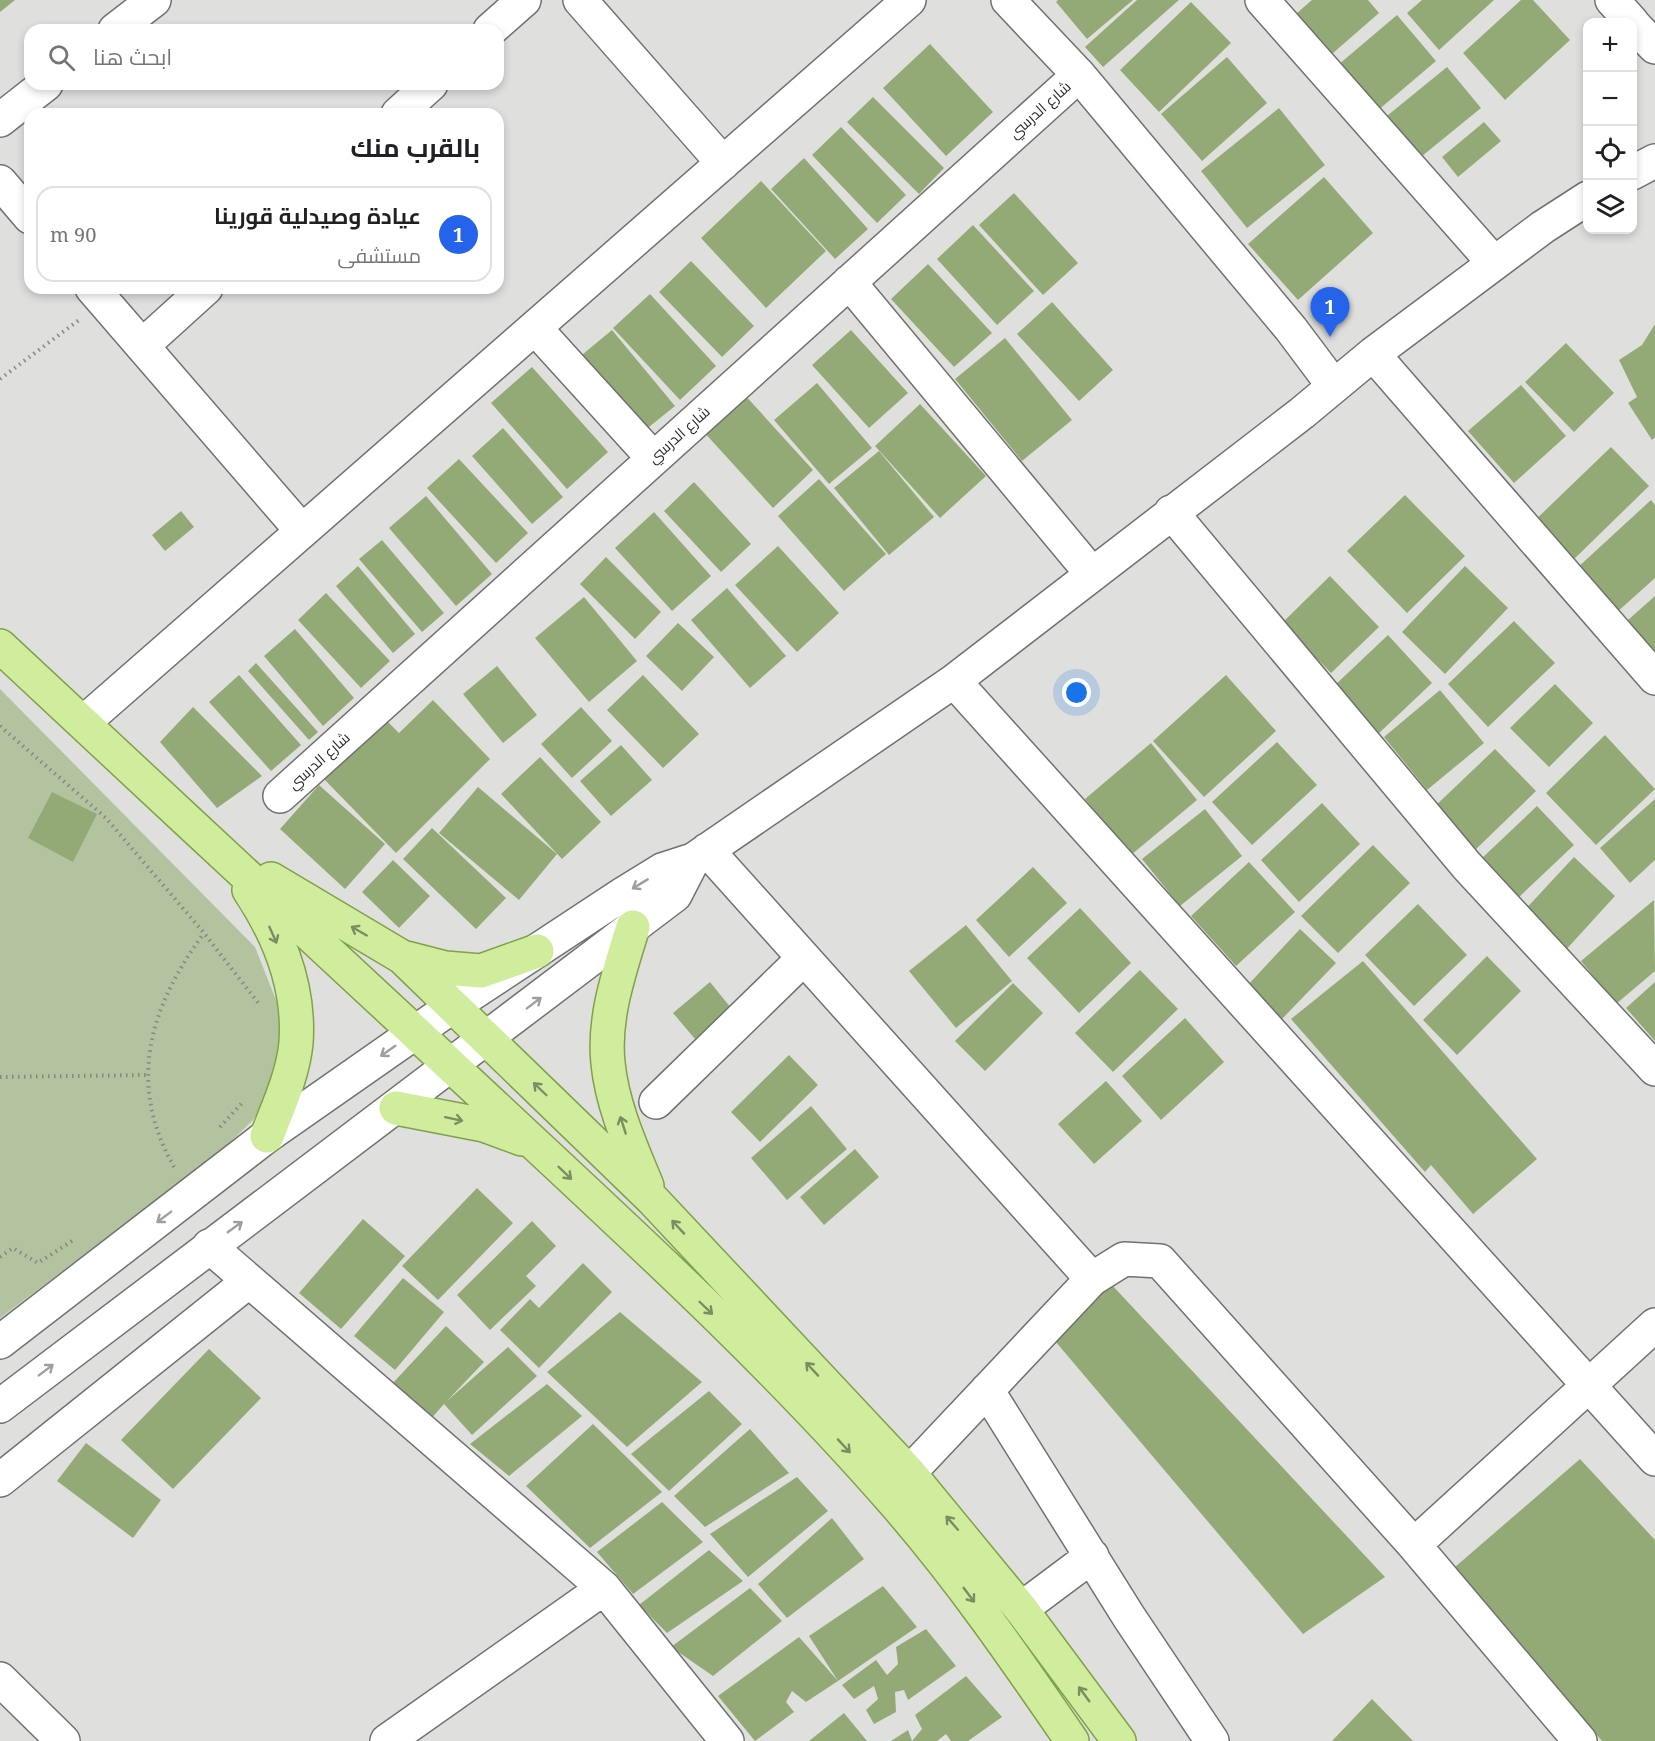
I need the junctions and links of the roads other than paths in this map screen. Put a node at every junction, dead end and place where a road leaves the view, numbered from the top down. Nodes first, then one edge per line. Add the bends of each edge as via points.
1 (154, 0) edge
2 (524, 0) edge
3 (580, 0) edge
4 (909, 0) edge
5 (1008, 0) edge
6 (1262, 0) edge
7 (1612, 0) edge
8 (1628, 18) edge
9 (123, 24) edge
10 (497, 24) edge
11 (1637, 28) edge
12 (1655, 47) edge
13 (1079, 75) junction
14 (38, 90) edge
15 (424, 90) edge
16 (405, 108) edge
17 (0, 120) edge
18 (1655, 161) edge
19 (723, 163) junction
20 (1637, 170) edge
21 (0, 182) edge
22 (1583, 201) edge
23 (24, 210) edge
24 (1494, 263) junction
25 (849, 282) junction
26 (97, 294) edge
27 (199, 294) edge
28 (535, 328) junction
29 (142, 346) junction
30 (1373, 354) junction
31 (1333, 386) junction
32 (653, 458) junction
33 (1171, 513) junction
34 (302, 531) junction
35 (1092, 574) junction
36 (0, 646) edge
37 (1655, 678) edge
38 (954, 681) junction
39 (82, 723) junction
40 (280, 796) dead end
41 (220, 850) junction
42 (700, 855) junction
43 (633, 927) junction
44 (537, 951) junction
45 (402, 957) junction
46 (804, 958) junction
47 (453, 1006) junction
48 (416, 1032) junction
49 (488, 1038) junction
50 (451, 1066) junction
51 (1655, 1070) edge
52 (656, 1102) dead end
53 (396, 1108) junction
54 (267, 1136) junction
55 (534, 1143) junction
56 (652, 1199) junction
57 (209, 1246) junction
58 (1092, 1279) junction
59 (249, 1281) junction
60 (1655, 1325) edge
61 (0, 1342) edge
62 (1590, 1385) junction
63 (987, 1390) junction
64 (0, 1406) edge
65 (1655, 1459) edge
66 (909, 1473) junction
67 (0, 1480) edge
68 (1413, 1545) junction
69 (1092, 1556) junction
70 (604, 1588) junction
71 (1021, 1609) junction
72 (0, 1678) edge
73 (393, 1739) edge
74 (63, 1741) edge
75 (727, 1741) edge
76 (1072, 1741) edge
77 (1119, 1741) edge
78 (1212, 1741) edge
79 (1580, 1741) edge

1 - 9 street
2 - 10 street
3 - 19 street
4 - 19 street
5 - 13 street
6 - 24 street
7 - 8 street
11 - 12 street
13 - 25 street, شارع الدرسي
13 - 31 street
14 - 17 street
15 - 16 street
18 - 20 street
19 - 28 street
21 - 23 street
22 - 24 street
24 - 30 street
25 - 32 street, شارع الدرسي
25 - 35 street
26 - 29 street
27 - 29 street
28 - 32 street
28 - 34 street
29 - 34 street
30 - 31 street
30 - 37 street
31 - 33 street
32 - 40 street, شارع الدرسي
33 - 35 street
33 - 51 street via 1467,866
34 - 39 street
35 - 38 street
36 - 39 main road
38 - 42 street
38 - 62 street
39 - 41 main road
45 -> 41 main road
41 - 48 main road
41 -> 54 main road via 251,892 271,929 296,1004 296,1045
42 - 43 street via 675,895
42 -> 44 street via 662,870
42 - 46 street
49 -> 43 street
56 -> 43 main road via 630,1145 608,1063 613,997
44 - 45 main road via 481,971 445,968
44 - 47 street
45 - 47 main road
46 - 52 street
46 - 58 street
47 - 48 street
47 - 49 main road
48 - 50 main road
48 -> 54 street
49 - 50 street
56 -> 49 main road
50 - 53 street
50 - 55 main road
53 -> 55 main road via 484,1125
57 -> 53 street
54 -> 61 street
55 -> 76 main road via 788,1386 864,1468 945,1564
66 -> 56 main road
57 - 59 street
64 -> 57 street
58 - 63 street
58 - 68 street via 1124,1258 1160,1261
59 - 67 street
59 - 70 street
60 - 62 street
62 - 65 street
62 - 68 street
63 - 66 street
63 - 69 street
71 -> 66 main road
68 - 79 street
69 - 71 street
69 - 78 street
70 - 73 street
70 - 75 street
77 -> 71 main road
72 - 74 street

